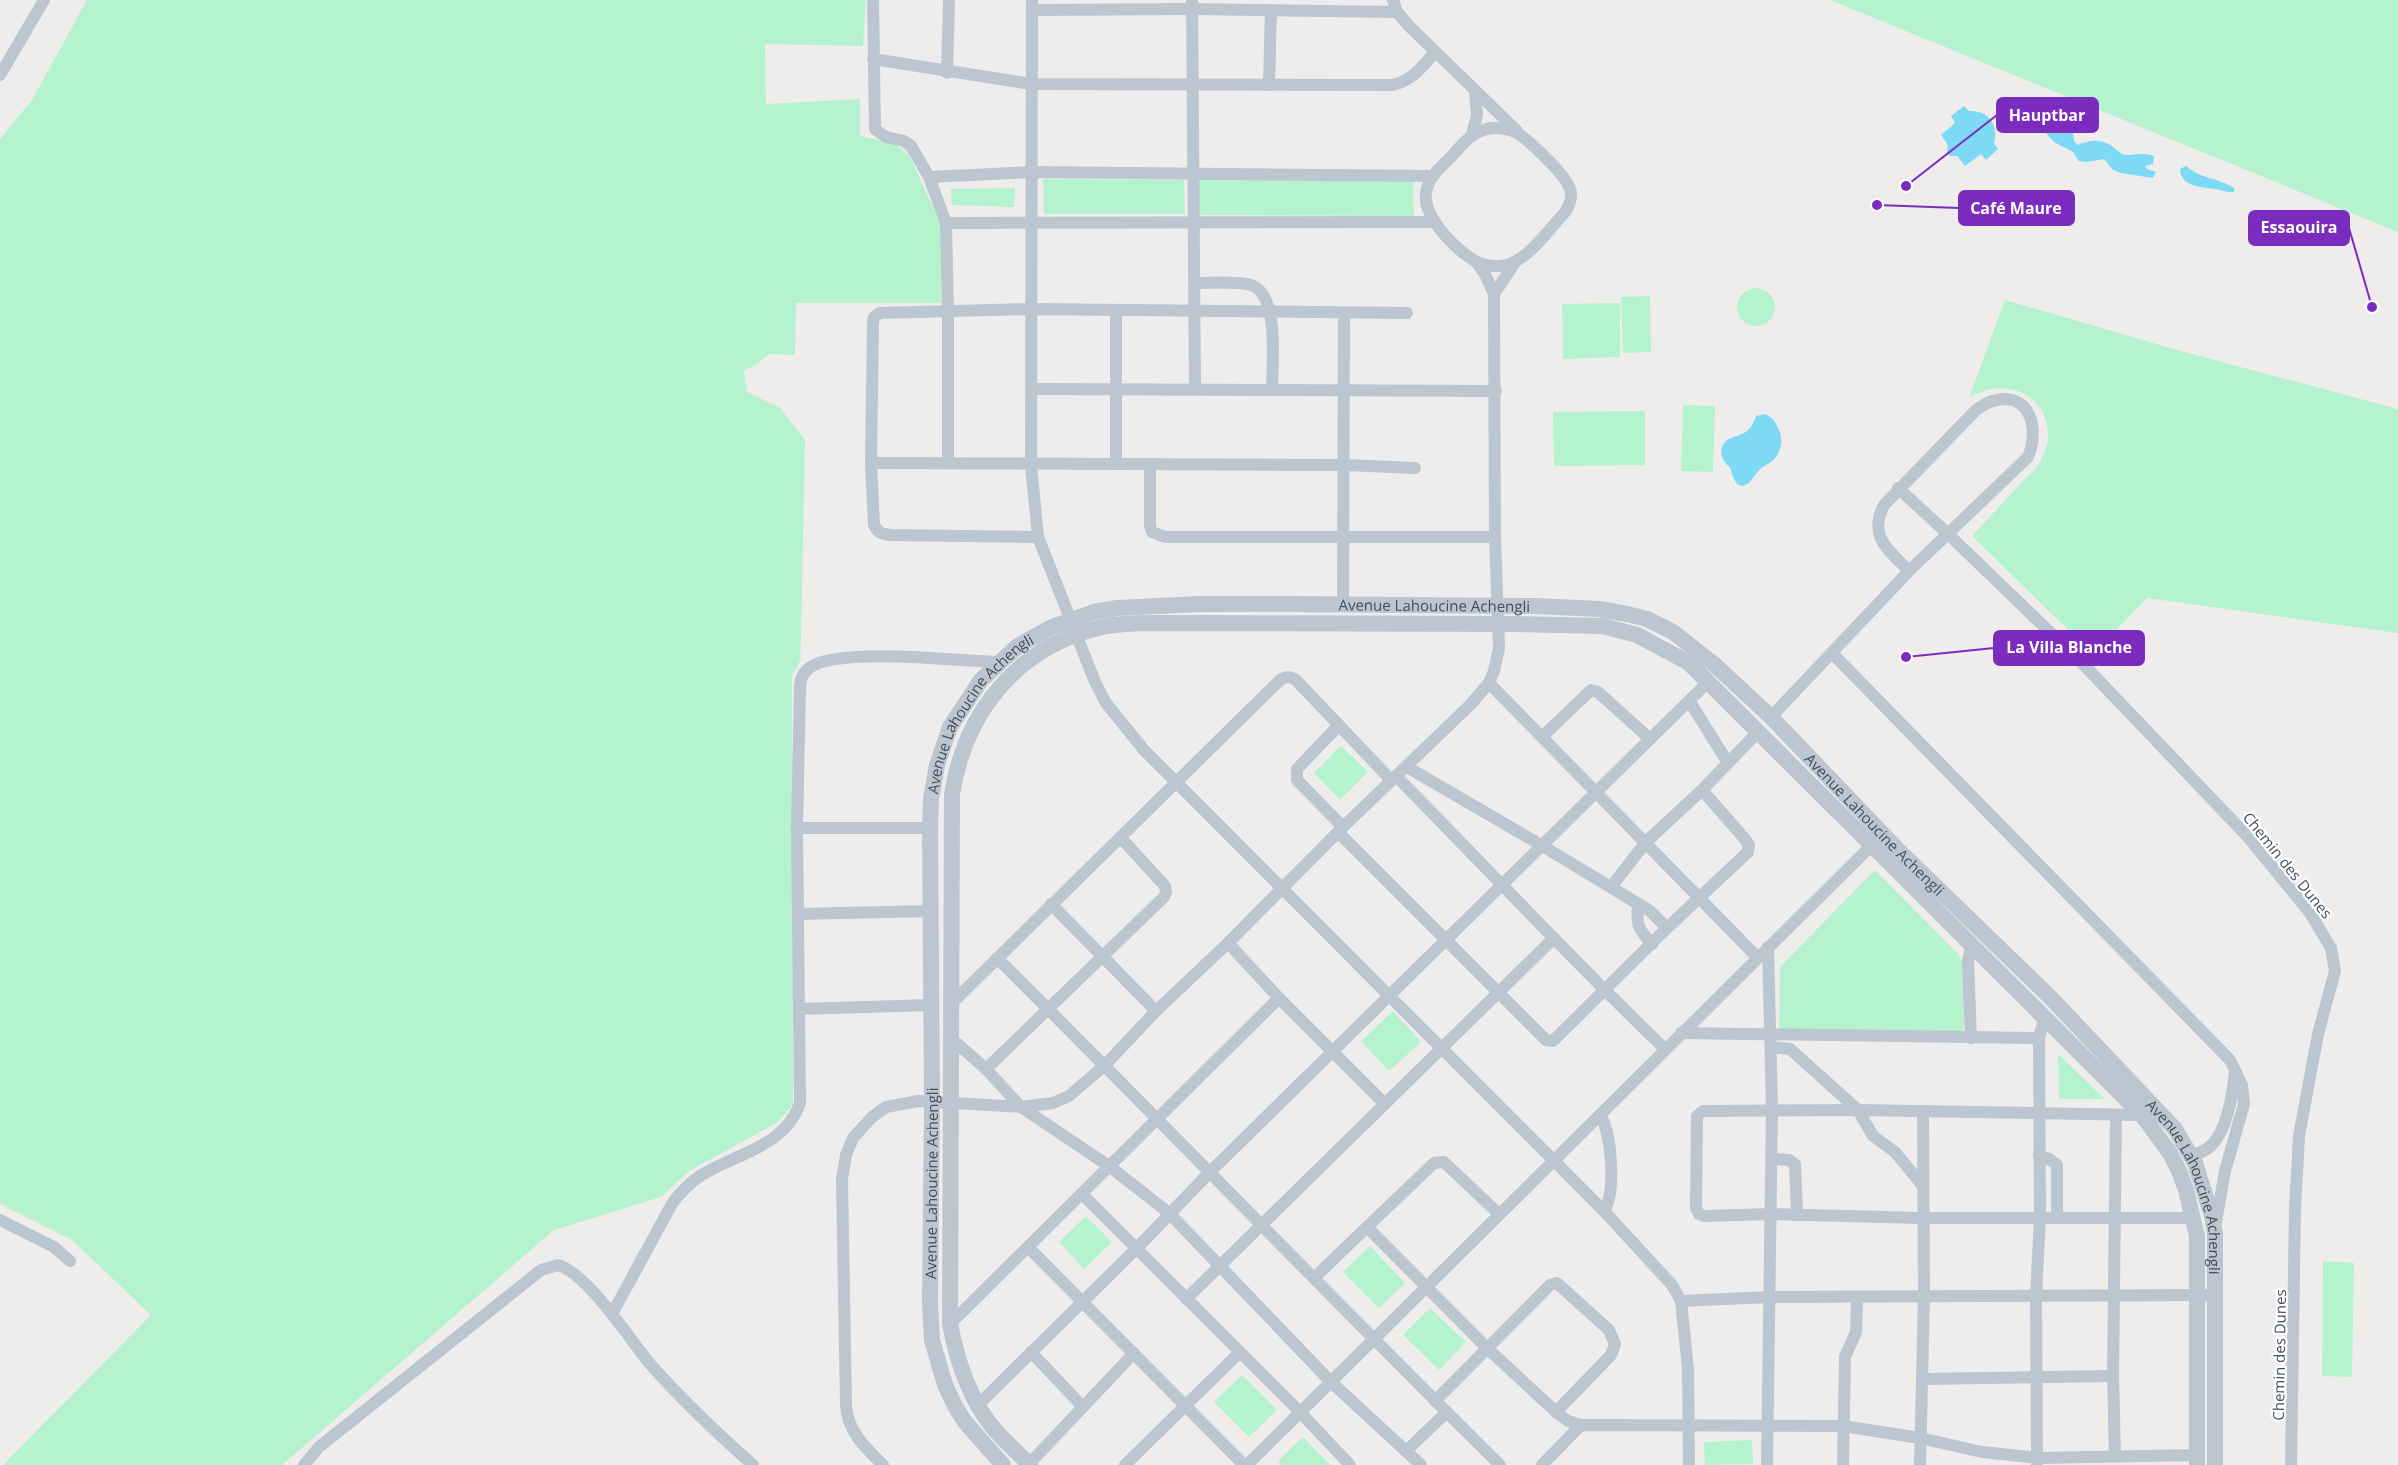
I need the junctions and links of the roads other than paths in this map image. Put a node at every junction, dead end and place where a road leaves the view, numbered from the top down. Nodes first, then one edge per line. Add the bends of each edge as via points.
1 (44, 0) edge
2 (873, 0) edge
3 (950, 0) edge
4 (1192, 4) edge
5 (1032, 5) edge
6 (1395, 6) edge
7 (1271, 10) junction
8 (1435, 52) junction
9 (873, 59) junction
10 (947, 73) junction
11 (0, 75) edge
12 (1031, 84) junction
13 (1193, 84) junction
14 (1269, 85) junction
15 (1475, 92) junction
16 (1472, 135) junction
17 (1524, 138) junction
18 (1032, 172) junction
19 (1194, 173) junction
20 (929, 177) junction
21 (1432, 177) junction
22 (1194, 222) junction
23 (1433, 222) junction
24 (1033, 223) junction
25 (946, 224) junction
26 (1516, 261) junction
27 (1476, 262) junction
28 (1195, 283) junction
29 (1494, 294) junction
30 (1032, 309) junction
31 (948, 311) junction
32 (1195, 311) junction
33 (1116, 312) junction
34 (1271, 312) junction
35 (1344, 313) junction
36 (1407, 313) dead end
37 (1033, 389) junction
38 (1195, 389) junction
39 (1117, 390) junction
40 (1272, 390) junction
41 (1343, 390) junction
42 (1496, 391) junction
43 (948, 462) junction
44 (871, 463) junction
45 (1116, 464) junction
46 (1031, 465) junction
47 (1150, 465) junction
48 (1345, 465) junction
49 (1415, 468) dead end
50 (1898, 488) junction
51 (1947, 532) junction
52 (1343, 536) junction
53 (1038, 537) junction
54 (1495, 537) junction
55 (1909, 571) junction
56 (1343, 605) junction
57 (1496, 606) junction
58 (1497, 624) junction
59 (1072, 628) junction
60 (1833, 654) junction
61 (998, 662) junction
62 (1708, 682) junction
63 (1489, 683) junction
64 (1690, 702) junction
65 (1771, 717) junction
66 (1339, 725) junction
67 (1759, 731) junction
68 (1542, 737) junction
69 (1650, 739) junction
70 (1728, 763) junction
71 (1407, 767) junction
72 (1394, 778) junction
73 (1177, 782) junction
74 (1702, 790) junction
75 (1595, 791) junction
76 (798, 828) junction
77 (930, 828) junction
78 (1340, 829) junction
79 (1121, 838) junction
80 (1877, 840) junction
81 (1646, 842) junction
82 (1541, 845) junction
83 (1502, 883) junction
84 (1611, 887) junction
85 (1282, 888) junction
86 (1701, 897) junction
87 (1051, 904) junction
88 (1638, 904) junction
89 (931, 911) junction
90 (798, 914) junction
91 (1667, 928) junction
92 (1554, 938) junction
93 (1444, 940) junction
94 (1228, 943) junction
95 (1652, 944) junction
96 (1768, 947) junction
97 (1971, 947) junction
98 (1104, 956) junction
99 (1757, 957) junction
100 (997, 958) junction
101 (1605, 992) junction
102 (1498, 993) junction
103 (1391, 995) junction
104 (1279, 998) junction
105 (932, 1005) junction
106 (950, 1006) junction
107 (799, 1009) junction
108 (1048, 1009) junction
109 (1156, 1011) junction
110 (2044, 1019) junction
111 (1681, 1033) junction
112 (951, 1038) junction
113 (1971, 1038) junction
114 (2039, 1038) junction
115 (1771, 1041) junction
116 (1443, 1048) junction
117 (1665, 1049) junction
118 (1332, 1051) junction
119 (1105, 1065) junction
120 (986, 1069) junction
121 (2235, 1071) junction
122 (932, 1103) junction
123 (1385, 1104) junction
124 (951, 1105) junction
125 (1021, 1107) junction
126 (1772, 1109) junction
127 (1858, 1110) junction
128 (1923, 1112) junction
129 (2038, 1112) junction
130 (1600, 1115) junction
131 (2116, 1115) junction
132 (2142, 1115) junction
133 (1157, 1118) junction
134 (2190, 1154) junction
135 (2039, 1155) junction
136 (1772, 1159) junction
137 (1554, 1161) junction
138 (1109, 1166) junction
139 (1210, 1172) junction
140 (1923, 1186) junction
141 (1082, 1194) junction
142 (1604, 1211) junction
143 (1169, 1213) junction
144 (1499, 1214) junction
145 (1772, 1214) junction
146 (1797, 1215) junction
147 (1922, 1218) junction
148 (2040, 1218) junction
149 (2057, 1218) junction
150 (2115, 1218) junction
151 (2194, 1218) junction
152 (0, 1220) edge
153 (1261, 1226) junction
154 (1367, 1227) junction
155 (2215, 1234) junction
156 (1029, 1248) junction
157 (1137, 1248) junction
158 (70, 1261) dead end
159 (1219, 1265) junction
160 (1314, 1278) junction
161 (1427, 1286) junction
162 (2036, 1295) junction
163 (2114, 1295) junction
164 (2207, 1295) junction
165 (1924, 1296) junction
166 (1770, 1297) junction
167 (1857, 1298) junction
168 (1186, 1299) junction
169 (1083, 1301) junction
170 (1681, 1301) junction
171 (612, 1314) junction
172 (950, 1324) junction
173 (1374, 1339) junction
174 (1487, 1348) junction
175 (1031, 1352) junction
176 (1134, 1353) junction
177 (1239, 1353) junction
178 (2113, 1376) junction
179 (1923, 1379) junction
180 (2038, 1379) junction
181 (1331, 1382) junction
182 (1436, 1401) junction
183 (978, 1405) junction
184 (1185, 1405) junction
185 (1083, 1407) junction
186 (1300, 1412) junction
187 (1447, 1412) junction
188 (1556, 1412) junction
189 (1581, 1425) junction
190 (1689, 1425) junction
191 (1768, 1426) junction
192 (1843, 1426) junction
193 (1920, 1438) junction
194 (1406, 1451) junction
195 (2111, 1458) edge
196 (2197, 1460) edge
197 (2038, 1461) edge
198 (1030, 1464) edge
199 (304, 1465) edge
200 (753, 1465) edge
201 (883, 1465) edge
202 (1003, 1465) edge
203 (1125, 1465) edge
204 (1245, 1465) edge
205 (1350, 1465) edge
206 (1421, 1465) edge
207 (1500, 1465) edge
208 (1542, 1465) edge
209 (1689, 1465) edge
210 (1767, 1465) edge
211 (1843, 1465) edge
212 (1920, 1465) edge
213 (2215, 1465) edge
214 (2291, 1465) edge

1 - 11 street
2 - 9 street
3 - 10 street
4 - 5 street
4 - 7 street
4 - 13 street
5 - 12 street
6 - 7 street
6 - 8 street
7 - 14 street
8 - 14 street via 1414,75 1392,85
8 - 15 street
9 - 10 street
9 - 20 street via 874,129 912,146
10 - 12 street
12 - 13 street
12 - 18 street
13 - 14 street
13 - 19 street
15 - 16 street via 1477,115
15 - 17 street
16 - 17 street via 1500,128
16 - 21 street
17 - 26 street via 1568,183 1571,197 1566,211
18 - 19 street
18 - 20 street
18 - 24 street
19 - 21 street
19 - 22 street
20 - 25 street
21 - 23 street via 1425,199
22 - 23 street
22 - 24 street
22 - 28 street
23 - 27 street
24 - 25 street
24 - 30 street
25 - 31 street
26 - 27 street via 1497,266
26 - 29 street
27 - 29 street
28 - 32 street
28 - 34 street via 1250,285 1259,290
29 - 42 street
30 - 31 street
30 - 33 street
30 - 37 street
31 - 43 street
31 - 44 street via 887,312 874,317
32 - 33 street
32 - 34 street
32 - 38 street
33 - 39 street
34 - 35 street
34 - 40 street
35 - 36 street
35 - 41 street
37 - 39 street
37 - 46 street
38 - 39 street
38 - 40 street
39 - 45 street
40 - 41 street
41 - 42 street
41 - 48 street
42 - 54 street
43 - 44 street
43 - 46 street
44 - 53 street via 874,525 881,534
45 - 46 street
45 - 47 street
46 - 53 street
47 - 48 street
47 - 52 street via 1150,526 1158,535
48 - 49 street
48 - 52 street
50 - 51 street, Chemin des Dunes
50 - 51 street via 1976,410 1991,401 2005,399 2020,404 2034,424 2028,457
50 - 55 street via 1877,519 1878,531 1883,543
51 - 55 street
51 - 214 street, Chemin des Dunes via 2084,665 2248,837 2310,914 2331,948 2335,971 2318,1034 2299,1136
52 - 54 street
52 - 56 street
53 - 59 street
54 - 57 street
55 - 60 street
56 - 57 street, Avenue Lahoucine Achengli
56 - 59 street, Avenue Lahoucine Achengli via 1117,608 1094,612
57 - 58 street
57 - 65 street, Avenue Lahoucine Achengli via 1599,609 1647,619 1673,632
58 - 59 street, Avenue Lahoucine Achengli via 1144,623
58 - 62 street, Avenue Lahoucine Achengli via 1603,626 1637,635 1689,663
58 - 63 street via 1499,648
59 - 61 street, Avenue Lahoucine Achengli via 1045,630
59 - 73 street via 1106,703 1144,750
59 - 106 street, Avenue Lahoucine Achengli via 1014,671 978,715 961,752 951,804
60 - 65 street
60 - 121 street via 2216,1043
61 - 76 street via 872,657 831,660 808,669 800,682
61 - 77 street, Avenue Lahoucine Achengli via 950,727 937,765
62 - 64 street
62 - 67 street, Avenue Lahoucine Achengli
63 - 68 street
63 - 71 street
64 - 69 street
64 - 70 street
65 - 80 street, Avenue Lahoucine Achengli
66 - 72 street
66 - 73 street via 1296,680 1285,677
66 - 78 street via 1297,769 1296,775
67 - 70 street
67 - 80 street, Avenue Lahoucine Achengli
68 - 69 street via 1591,690
68 - 75 street
69 - 75 street
70 - 74 street
71 - 72 street
71 - 82 street
72 - 78 street
72 - 83 street
73 - 79 street
73 - 85 street
74 - 81 street
74 - 86 street via 1749,845 1743,859
75 - 81 street
75 - 82 street
76 - 77 street
76 - 90 street
77 - 89 street, Avenue Lahoucine Achengli
78 - 85 street
78 - 93 street
79 - 87 street
79 - 98 street via 1166,892
80 - 96 street
80 - 97 street, Avenue Lahoucine Achengli
80 - 134 street, Avenue Lahoucine Achengli via 2051,998 2175,1129
81 - 84 street
81 - 86 street
82 - 83 street
82 - 84 street
83 - 92 street
83 - 93 street
84 - 88 street
85 - 94 street
85 - 103 street
86 - 91 street
86 - 99 street
87 - 98 street
87 - 100 street
88 - 91 street
88 - 95 street via 1636,922
89 - 90 street
89 - 105 street, Avenue Lahoucine Achengli
90 - 107 street
91 - 95 street
92 - 101 street
92 - 102 street
93 - 102 street
93 - 103 street
94 - 104 street
94 - 109 street
95 - 101 street
96 - 99 street
96 - 115 street
97 - 110 street, Avenue Lahoucine Achengli
97 - 113 street
98 - 108 street
98 - 109 street
99 - 111 street
100 - 106 street
100 - 108 street
101 - 102 street via 1557,1040 1550,1042
101 - 117 street
102 - 116 street
103 - 116 street
103 - 118 street
104 - 118 street
104 - 133 street
105 - 107 street
105 - 122 street, Avenue Lahoucine Achengli
106 - 112 street, Avenue Lahoucine Achengli
107 - 171 street via 800,1103 796,1115 786,1129 684,1189 673,1202
108 - 119 street
108 - 120 street
109 - 119 street
110 - 114 street
110 - 132 street, Avenue Lahoucine Achengli
111 - 115 street
111 - 117 street
112 - 120 street
112 - 124 street, Avenue Lahoucine Achengli
113 - 114 street
113 - 115 street
114 - 129 street
115 - 126 street
115 - 127 street via 1790,1049
116 - 123 street
116 - 137 street
117 - 130 street
118 - 123 street
118 - 139 street
119 - 125 street via 1069,1096
119 - 133 street
120 - 125 street
121 - 134 street via 2231,1103 2217,1138 2206,1151
121 - 155 street via 2242,1085 2244,1104 2224,1171
122 - 124 street
122 - 201 street via 918,1101 886,1107 872,1117 848,1147 842,1179 847,1417 862,1444
122 - 202 street, Avenue Lahoucine Achengli via 932,1340 955,1406
123 - 153 street
124 - 125 street
124 - 172 street, Avenue Lahoucine Achengli
125 - 138 street
126 - 127 street
126 - 136 street
126 - 145 street via 1698,1113 1696,1208 1704,1216
127 - 128 street
127 - 140 street via 1873,1136 1900,1157
128 - 129 street
128 - 140 street
129 - 131 street
129 - 135 street
130 - 137 street
130 - 142 street via 1609,1136 1610,1194
131 - 132 street
131 - 150 street
132 - 151 street, Avenue Lahoucine Achengli via 2170,1153
133 - 138 street
133 - 139 street
134 - 155 street, Avenue Lahoucine Achengli via 2203,1185
135 - 148 street
135 - 149 street via 2057,1165
136 - 145 street
136 - 146 street via 1795,1164
137 - 142 street
137 - 144 street
138 - 141 street
138 - 143 street
139 - 143 street
139 - 153 street
140 - 147 street
141 - 156 street
141 - 157 street
142 - 170 street via 1672,1285
143 - 157 street
143 - 159 street
144 - 154 street via 1439,1161
144 - 161 street
145 - 146 street
145 - 166 street
146 - 147 street
147 - 148 street
147 - 165 street
148 - 149 street
148 - 162 street
149 - 150 street
150 - 151 street
150 - 163 street
151 - 164 street, Avenue Lahoucine Achengli
152 - 158 street via 54,1247
153 - 159 street
153 - 160 street
154 - 160 street
154 - 161 street
155 - 164 street, Avenue Lahoucine Achengli
156 - 169 street
156 - 172 street
157 - 168 street
157 - 169 street
159 - 168 street
159 - 181 street
160 - 173 street
161 - 173 street
161 - 174 street
162 - 163 street
162 - 165 street
162 - 180 street
163 - 164 street
163 - 178 street
164 - 196 street, Avenue Lahoucine Achengli
164 - 213 street, Avenue Lahoucine Achengli
165 - 167 street
165 - 179 street
166 - 167 street
166 - 170 street
166 - 191 street
167 - 192 street via 1858,1323 1845,1357
168 - 177 street
169 - 175 street
169 - 176 street
170 - 190 street
171 - 199 street via 571,1271 558,1264 549,1266 363,1411 319,1447
171 - 200 street via 651,1364
172 - 183 street, Avenue Lahoucine Achengli via 965,1382
173 - 181 street
173 - 182 street
174 - 182 street
174 - 188 street
174 - 188 street via 1550,1285 1560,1284 1609,1330 1615,1344 1611,1355
175 - 183 street
175 - 185 street
176 - 184 street
176 - 185 street
177 - 184 street
177 - 186 street
178 - 180 street
178 - 195 street
179 - 180 street
179 - 193 street
180 - 197 street
181 - 186 street
181 - 194 street
182 - 187 street
183 - 198 street, Avenue Lahoucine Achengli via 991,1425
184 - 203 street
184 - 204 street
185 - 198 street
186 - 204 street
186 - 205 street
187 - 194 street
187 - 207 street
188 - 189 street
189 - 190 street
189 - 208 street
190 - 191 street
190 - 209 street
191 - 192 street
191 - 210 street
192 - 193 street
192 - 211 street
193 - 197 street
193 - 212 street
194 - 206 street
195 - 196 street
195 - 197 street

